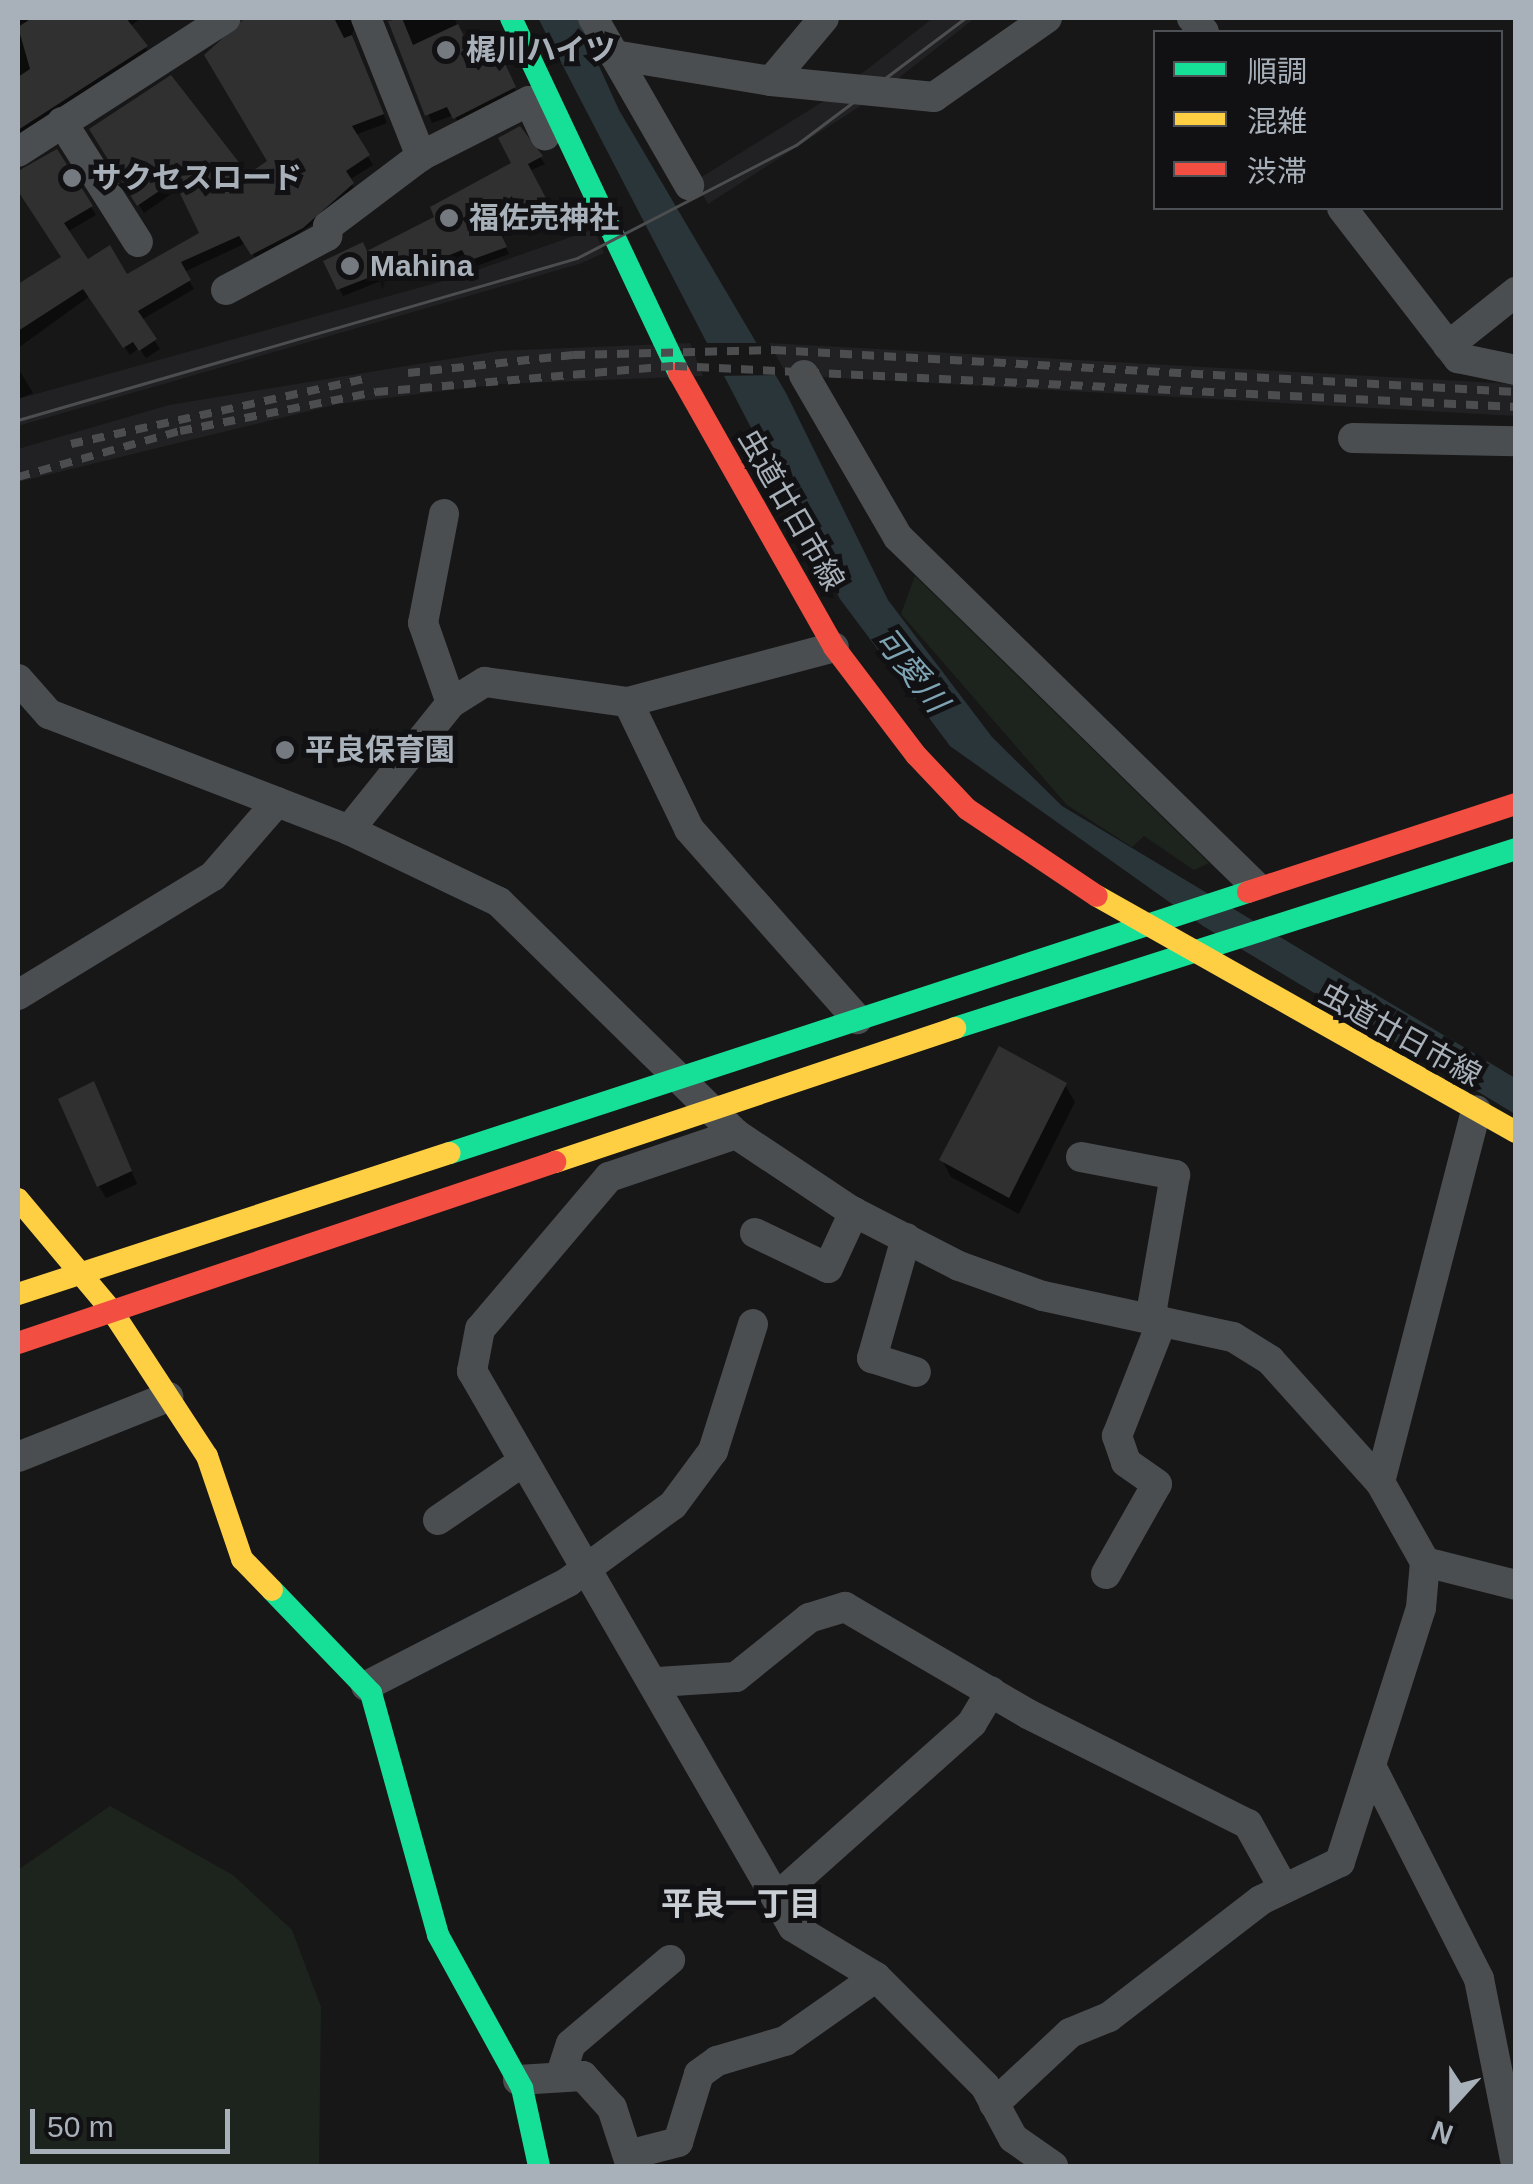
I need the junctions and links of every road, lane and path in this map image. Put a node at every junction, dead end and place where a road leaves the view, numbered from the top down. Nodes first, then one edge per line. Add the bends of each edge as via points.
1 (226, 18) edge
2 (366, 18) edge
3 (511, 18) edge
4 (593, 18) edge
5 (824, 18) edge
6 (1048, 18) edge
7 (614, 55) junction
8 (771, 81) junction
9 (62, 122) junction
10 (18, 152) edge
11 (420, 156) junction
12 (575, 158) junction
13 (689, 185) dead end
14 (1344, 210) edge
15 (138, 242) dead end
16 (226, 290) dead end
17 (1516, 292) edge
18 (1448, 346) junction
19 (1516, 370) edge
20 (804, 375) dead end
21 (1352, 438) dead end
22 (1516, 441) edge
23 (444, 514) dead end
24 (834, 646) junction
25 (18, 678) edge
26 (628, 702) junction
27 (451, 703) junction
28 (276, 802) junction
29 (1516, 804) edge
30 (350, 830) junction
31 (1516, 849) edge
32 (1251, 886) junction
33 (1143, 927) junction
34 (1183, 951) junction
35 (18, 994) edge
36 (857, 1019) junction
37 (674, 1078) junction
38 (717, 1108) junction
39 (1476, 1110) junction
40 (1516, 1132) edge
41 (736, 1134) junction
42 (1081, 1157) dead end
43 (18, 1198) edge
44 (854, 1212) junction
45 (756, 1233) dead end
46 (906, 1238) junction
47 (80, 1270) junction
48 (18, 1294) edge
49 (112, 1311) junction
50 (1156, 1320) junction
51 (753, 1324) dead end
52 (18, 1343) edge
53 (916, 1372) dead end
54 (168, 1398) junction
55 (18, 1457) edge
56 (524, 1460) junction
57 (1380, 1482) junction
58 (438, 1520) dead end
59 (1425, 1562) junction
60 (586, 1570) junction
61 (1106, 1574) dead end
62 (1516, 1585) edge
63 (658, 1682) junction
64 (366, 1686) junction
65 (991, 1691) junction
66 (1371, 1766) junction
67 (1284, 1889) junction
68 (777, 1897) junction
69 (657, 1961) dead end
70 (876, 1976) junction
71 (1505, 2062) edge
72 (562, 2071) junction
73 (518, 2080) junction
74 (994, 2104) junction
75 (1024, 2146) junction
76 (630, 2161) edge
77 (1516, 2165) edge
78 (538, 2166) edge
79 (1001, 2166) edge
80 (1053, 2166) edge

1 - 9 street
2 - 11 street
3 - 12 street, 虫道廿日市線
4 - 7 street
5 - 8 street
6 - 8 street via 934,97
7 - 8 street
7 - 13 street
9 - 10 street
9 - 15 street
11 - 12 street via 529,101 554,154
11 - 16 street via 328,226 328,236
12 - 24 street, 虫道廿日市線 via 675,366
14 - 18 street
17 - 18 street
18 - 19 street via 1458,358
20 - 32 street via 898,537
21 - 22 street
23 - 27 street via 423,623
24 - 26 street
24 - 33 street, 虫道廿日市線 via 967,809
25 - 28 street via 49,714
26 - 27 street via 485,682
26 - 36 street via 688,829
27 - 30 street
28 - 30 street
28 - 35 street via 213,876
29 - 32 street
30 - 37 street via 498,902
31 - 34 street
32 - 33 street
33 - 34 street, 虫道廿日市線
33 - 36 street
34 - 38 street
34 - 39 street, 虫道廿日市線
36 - 37 street
37 - 38 street
37 - 47 street
38 - 41 street
38 - 49 street
39 - 40 street, 虫道廿日市線
39 - 57 street
41 - 44 street
41 - 56 street via 609,1177 480,1329 472,1371
42 - 50 street via 1174,1175
43 - 47 street
44 - 45 street via 828,1268
44 - 46 street
46 - 50 street via 1044,1296
46 - 53 street via 859,1358
47 - 48 street
47 - 49 street
49 - 52 street
49 - 54 street
50 - 57 street via 1233,1336 1270,1360
50 - 61 street via 1117,1436 1126,1462 1158,1484
51 - 60 street via 713,1451 673,1505
54 - 55 street
54 - 64 street via 211,1463 242,1559
56 - 58 street
56 - 60 street
57 - 59 street
59 - 62 street
59 - 66 street via 1421,1608
60 - 63 street
60 - 64 street
63 - 65 street via 736,1676 809,1618 845,1607
63 - 68 street
64 - 73 street via 390,1741 438,1935
65 - 67 street via 1248,1824
65 - 68 street via 972,1723
66 - 67 street via 1340,1862
66 - 71 street via 1479,1979
67 - 74 street via 1109,2017 1070,2033
68 - 70 street via 794,1927
69 - 72 street via 571,2044
70 - 74 street
70 - 76 street via 785,2041 717,2061 699,2074 678,2142
71 - 77 street
72 - 73 street
72 - 76 street via 600,2090
73 - 78 street
74 - 75 street
75 - 79 street
75 - 80 street

